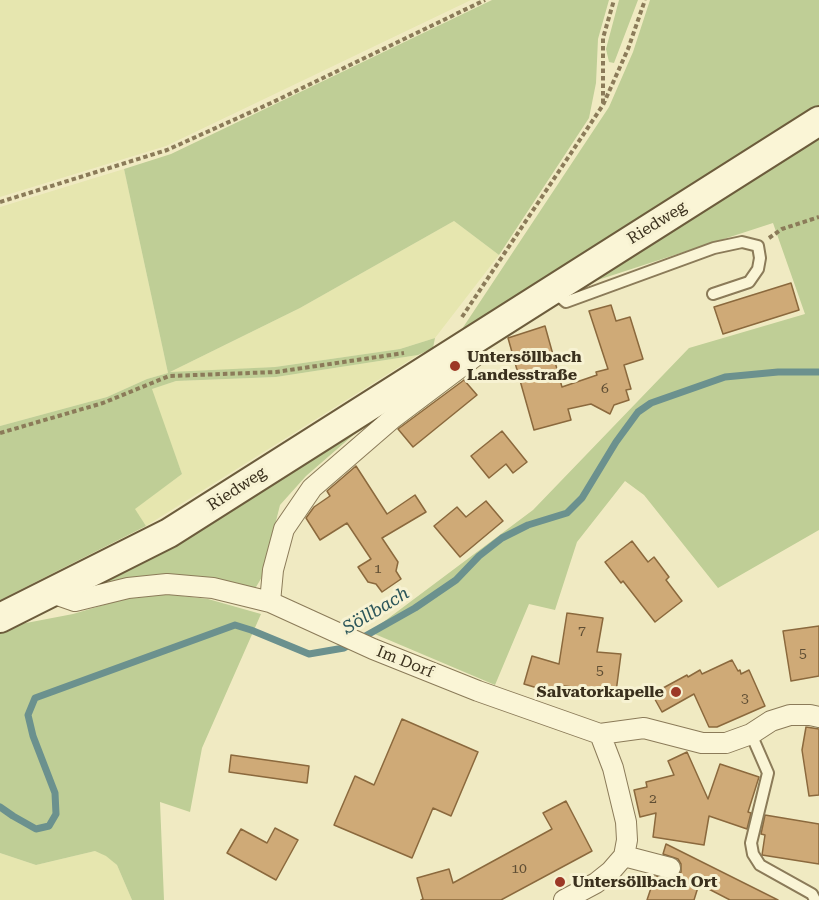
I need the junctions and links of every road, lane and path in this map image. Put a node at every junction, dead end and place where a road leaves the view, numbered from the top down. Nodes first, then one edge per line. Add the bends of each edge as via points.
1 (484, 0) edge
2 (614, 0) edge
3 (645, 0) edge
4 (603, 105) junction
5 (819, 121) edge
6 (0, 202) edge
7 (819, 217) edge
8 (758, 246) junction
9 (552, 289) junction
10 (713, 294) dead end
11 (464, 344) junction
12 (411, 351) dead end
13 (0, 433) edge
14 (52, 593) junction
15 (270, 602) junction
16 (0, 618) edge
17 (819, 717) edge
18 (600, 734) junction
19 (751, 734) junction
20 (624, 856) junction
21 (670, 868) dead end
22 (564, 900) edge
23 (815, 900) edge

1 - 6 path via 167,150
2 - 4 path via 603,38
3 - 4 path
4 - 11 path via 450,336
5 - 9 main road, Riedweg
7 - 8 path via 782,229
8 - 9 lane via 742,242 714,248 566,302
8 - 10 lane via 758,269 749,282
9 - 11 main road, Riedweg
11 - 14 main road, Riedweg via 169,533
11 - 15 street via 474,357 393,418 312,488 284,529 273,570
12 - 13 path via 276,372 169,376 103,403
14 - 15 street, Im Dorf via 75,601 128,588 167,584 213,588
14 - 16 main road, Riedweg
15 - 18 street, Im Dorf via 373,649
17 - 19 street via 790,715
18 - 19 street via 644,728 702,743 726,743
18 - 20 street via 614,768 626,822
19 - 23 lane via 768,773 751,843 753,854 760,865 812,894
20 - 21 street
20 - 22 street via 596,883

